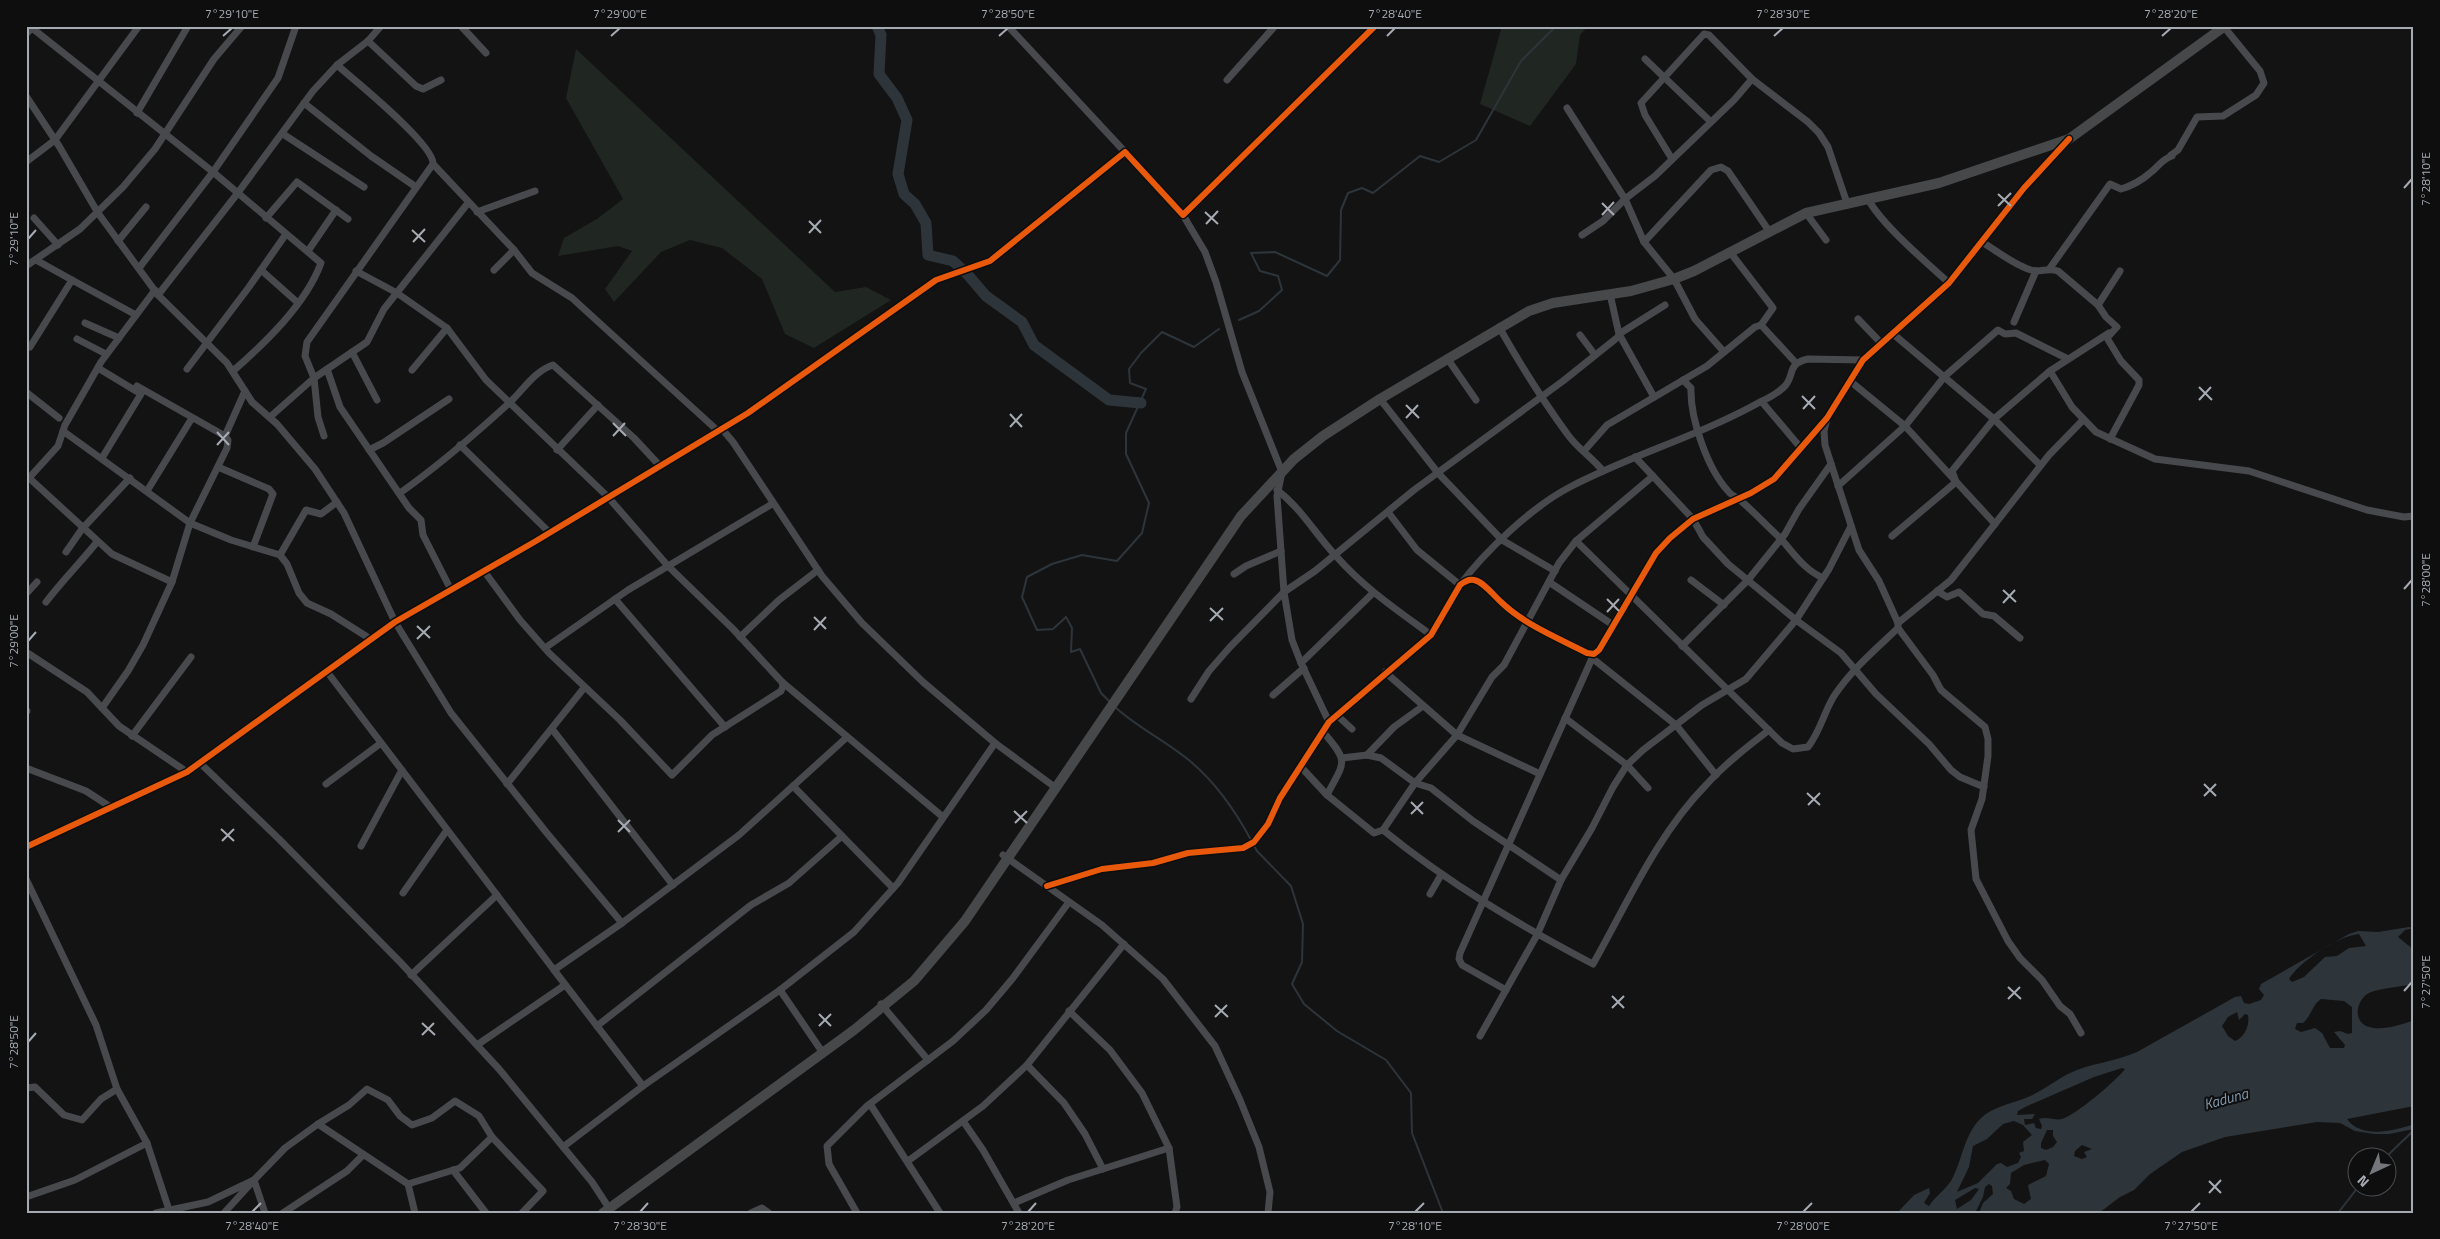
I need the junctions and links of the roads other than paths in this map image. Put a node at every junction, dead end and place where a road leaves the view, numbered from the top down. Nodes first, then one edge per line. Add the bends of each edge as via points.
1 (188, 26) edge
2 (242, 26) edge
3 (296, 26) edge
4 (381, 26) edge
5 (1008, 26) edge
6 (1274, 26) edge
7 (1375, 26) edge
8 (33, 27) edge
9 (137, 27) edge
10 (463, 27) edge
11 (2224, 27) edge
12 (26, 34) edge
13 (368, 41) junction
14 (486, 53) dead end
15 (1645, 59) dead end
16 (337, 65) junction
17 (1663, 77) junction
18 (1752, 79) junction
19 (442, 80) dead end
20 (1227, 80) dead end
21 (97, 81) junction
22 (26, 96) edge
23 (304, 103) junction
24 (1567, 108) dead end
25 (137, 113) junction
26 (1710, 121) junction
27 (283, 134) junction
28 (165, 135) junction
29 (2069, 139) junction
30 (55, 140) junction
31 (1125, 152) junction
32 (1672, 159) junction
33 (26, 162) edge
34 (433, 164) junction
35 (214, 172) junction
36 (364, 187) dead end
37 (416, 187) junction
38 (535, 191) dead end
39 (237, 194) junction
40 (1625, 199) junction
41 (1868, 199) junction
42 (468, 203) junction
43 (1847, 203) junction
44 (146, 207) dead end
45 (336, 210) junction
46 (477, 212) junction
47 (98, 213) junction
48 (1806, 213) junction
49 (1183, 214) junction
50 (34, 218) dead end
51 (266, 218) junction
52 (348, 219) dead end
53 (1769, 231) junction
54 (286, 234) junction
55 (1582, 235) dead end
56 (1826, 240) dead end
57 (118, 241) junction
58 (1644, 242) junction
59 (1982, 242) junction
60 (58, 245) junction
61 (514, 250) junction
62 (308, 252) junction
63 (1730, 252) junction
64 (36, 260) junction
65 (26, 266) edge
66 (139, 268) junction
67 (2050, 268) junction
68 (261, 270) junction
69 (494, 270) dead end
70 (356, 271) junction
71 (2036, 271) junction
72 (2120, 271) dead end
73 (1674, 279) junction
74 (72, 280) junction
75 (1949, 283) junction
76 (157, 292) junction
77 (397, 293) junction
78 (1610, 294) junction
79 (297, 302) junction
80 (2098, 304) junction
81 (1666, 305) dead end
82 (136, 315) junction
83 (1858, 318) dead end
84 (2014, 322) dead end
85 (85, 323) dead end
86 (1761, 325) junction
87 (2117, 326) junction
88 (1499, 327) junction
89 (447, 328) junction
90 (1892, 333) junction
91 (1619, 334) junction
92 (1580, 335) dead end
93 (118, 338) junction
94 (77, 339) dead end
95 (207, 342) junction
96 (1881, 343) junction
97 (27, 348) edge
98 (352, 352) junction
99 (1724, 352) junction
100 (106, 354) junction
101 (1596, 354) junction
102 (1447, 358) junction
103 (2068, 359) junction
104 (1863, 360) junction
105 (1796, 363) junction
106 (98, 368) junction
107 (187, 368) dead end
108 (327, 370) junction
109 (412, 370) dead end
110 (233, 371) junction
111 (2050, 371) junction
112 (1945, 376) junction
113 (314, 378) junction
114 (1684, 380) junction
115 (1850, 381) junction
116 (136, 386) dead end
117 (245, 391) junction
118 (26, 392) edge
119 (1541, 396) junction
120 (1654, 397) junction
121 (449, 399) dead end
122 (1380, 399) junction
123 (377, 400) dead end
124 (1476, 400) dead end
125 (1762, 402) junction
126 (508, 404) junction
127 (598, 405) junction
128 (270, 417) junction
129 (60, 418) dead end
130 (192, 418) junction
131 (1994, 419) junction
132 (2083, 420) junction
133 (1905, 426) junction
134 (720, 430) junction
135 (1821, 430) junction
136 (63, 431) junction
137 (1698, 432) junction
138 (225, 436) junction
139 (324, 436) dead end
140 (2110, 439) junction
141 (460, 445) junction
142 (1800, 447) junction
143 (369, 450) junction
144 (557, 450) junction
145 (1584, 451) junction
146 (1635, 457) junction
147 (102, 458) junction
148 (1831, 464) junction
149 (2040, 465) junction
150 (660, 466) junction
151 (218, 467) junction
152 (1603, 471) junction
153 (1282, 472) junction
154 (1438, 473) junction
155 (27, 476) edge
156 (1653, 476) junction
157 (130, 478) junction
158 (1956, 482) junction
159 (1838, 486) junction
160 (1277, 490) junction
161 (147, 491) junction
162 (400, 493) junction
163 (608, 497) junction
164 (1739, 499) junction
165 (337, 502) junction
166 (772, 504) junction
167 (1388, 512) junction
168 (2414, 516) edge
169 (1693, 519) junction
170 (190, 523) junction
171 (1995, 524) junction
172 (1851, 526) junction
173 (82, 528) junction
174 (550, 533) junction
175 (1892, 536) dead end
176 (1502, 540) junction
177 (1781, 540) junction
178 (1576, 541) junction
179 (97, 542) junction
180 (253, 547) junction
181 (1281, 551) junction
182 (66, 552) dead end
183 (280, 555) junction
184 (1335, 556) junction
185 (668, 566) junction
186 (818, 570) junction
187 (1555, 570) junction
188 (484, 571) junction
189 (1234, 574) dead end
190 (1823, 578) junction
191 (1691, 580) dead end
192 (1748, 580) junction
193 (37, 582) dead end
194 (172, 582) junction
195 (1549, 582) junction
196 (1460, 585) junction
197 (451, 590) junction
198 (1937, 591) junction
199 (1284, 592) junction
200 (1373, 593) junction
201 (26, 594) edge
202 (1632, 594) junction
203 (615, 598) junction
204 (46, 602) dead end
205 (1724, 605) junction
206 (1796, 620) junction
207 (1527, 621) junction
208 (395, 622) junction
209 (1898, 625) junction
210 (1613, 626) junction
211 (1431, 635) junction
212 (740, 637) junction
213 (2020, 638) dead end
214 (372, 640) junction
215 (1682, 646) junction
216 (545, 648) junction
217 (26, 652) edge
218 (1593, 656) junction
219 (192, 657) dead end
220 (1302, 666) junction
221 (1855, 670) junction
222 (1385, 672) junction
223 (328, 673) junction
224 (782, 682) junction
225 (584, 688) junction
226 (1730, 690) junction
227 (1273, 695) dead end
228 (1191, 699) dead end
229 (1424, 706) junction
230 (102, 708) junction
231 (1339, 713) junction
232 (1565, 718) junction
233 (1329, 722) junction
234 (1676, 725) junction
235 (725, 727) junction
236 (552, 729) junction
237 (1352, 729) dead end
238 (1769, 730) junction
239 (1324, 733) junction
240 (1457, 735) junction
241 (132, 736) junction
242 (846, 738) junction
243 (381, 743) junction
244 (995, 743) junction
245 (1367, 755) junction
246 (1342, 758) junction
247 (200, 763) junction
248 (1627, 765) junction
249 (1301, 767) junction
250 (26, 768) edge
251 (402, 770) junction
252 (187, 772) junction
253 (1540, 774) junction
254 (1716, 775) junction
255 (1415, 783) junction
256 (326, 784) dead end
257 (507, 784) junction
258 (793, 786) junction
259 (1053, 786) junction
260 (1984, 787) junction
261 (1648, 788) dead end
262 (1327, 795) junction
263 (112, 808) junction
264 (943, 817) junction
265 (447, 830) junction
266 (1383, 830) junction
267 (842, 836) junction
268 (1508, 845) junction
269 (361, 846) dead end
270 (26, 847) edge
271 (1005, 857) junction
272 (1441, 875) junction
273 (26, 879) edge
274 (1561, 880) junction
275 (673, 885) junction
276 (1047, 886) junction
277 (893, 888) junction
278 (403, 893) dead end
279 (1430, 894) dead end
280 (497, 896) junction
281 (1069, 902) junction
282 (1483, 902) junction
283 (622, 923) junction
284 (1537, 935) junction
285 (1124, 944) junction
286 (554, 970) junction
287 (411, 975) junction
288 (565, 984) junction
289 (780, 990) junction
290 (1506, 990) junction
291 (882, 1005) junction
292 (1070, 1011) junction
293 (597, 1026) junction
294 (2081, 1033) dead end
295 (1480, 1036) dead end
296 (476, 1045) junction
297 (821, 1051) junction
298 (928, 1060) junction
299 (1027, 1065) junction
300 (643, 1086) junction
301 (26, 1088) edge
302 (117, 1089) junction
303 (870, 1104) junction
304 (963, 1121) junction
305 (318, 1124) junction
306 (492, 1137) junction
307 (147, 1143) junction
308 (563, 1148) junction
309 (1169, 1148) junction
310 (363, 1154) junction
311 (908, 1161) junction
312 (1103, 1169) junction
313 (453, 1170) junction
314 (254, 1180) junction
315 (408, 1184) junction
316 (26, 1197) edge
317 (1014, 1203) junction
318 (606, 1209) edge
319 (169, 1212) edge
320 (156, 1213) edge
321 (224, 1213) edge
322 (265, 1213) edge
323 (282, 1213) edge
324 (415, 1213) edge
325 (486, 1213) edge
326 (522, 1213) edge
327 (596, 1213) edge
328 (750, 1213) edge
329 (769, 1213) edge
330 (857, 1213) edge
331 (940, 1213) edge
332 (1019, 1213) edge
333 (1175, 1213) edge
334 (1268, 1213) edge

1 - 25 street
2 - 28 street via 214,59
3 - 35 street via 278,78
4 - 13 street
5 - 31 street
6 - 20 street
7 - 49 street
8 - 12 street
8 - 21 street
9 - 21 street
10 - 14 street
11 - 29 main road
11 - 67 street via 2260,71 2264,83 2256,95 2223,116 2197,117 2178,150 2130,186 2122,189 2110,184
13 - 16 street
13 - 19 street via 416,86 423,89
15 - 17 street
16 - 23 street
16 - 34 street via 396,116 429,153
17 - 18 street via 1704,34 1719,44
17 - 26 street
17 - 32 street via 1641,102 1644,115
18 - 26 street
18 - 43 street via 1820,133
21 - 25 street
21 - 30 street
22 - 30 street
23 - 27 street
23 - 37 street
24 - 40 street
25 - 28 street
26 - 32 street
27 - 36 street
27 - 39 street
28 - 35 street
28 - 47 street
29 - 41 main road via 1939,183
29 - 59 street via 2024,188
30 - 33 street
30 - 47 street
31 - 49 street
31 - 134 street via 990,261 936,280
32 - 40 street
34 - 37 street
34 - 42 street
35 - 39 street
35 - 66 street
37 - 70 street
38 - 46 street
39 - 51 street
39 - 76 street
40 - 55 street via 1603,221
40 - 58 street
41 - 43 main road
41 - 75 street via 1874,210
42 - 46 street
42 - 77 street
43 - 48 main road
44 - 57 street
45 - 51 street via 297,182
45 - 52 street
45 - 62 street
46 - 61 street
47 - 57 street
47 - 60 street
48 - 53 main road
48 - 56 street
49 - 153 street via 1205,252 1242,372
50 - 60 street
51 - 54 street
53 - 58 street via 1728,171 1721,167 1711,170
53 - 63 main road
54 - 62 street
54 - 68 street
57 - 66 street
58 - 73 street
59 - 71 street
59 - 75 street
60 - 64 street
61 - 69 street
61 - 134 street via 532,273 572,298
62 - 79 street via 321,263
63 - 73 main road
63 - 86 street via 1774,308
64 - 65 street
64 - 74 street
66 - 76 street
67 - 71 street
67 - 80 street
68 - 79 street
68 - 95 street
70 - 77 street
70 - 113 street via 307,342 305,356
71 - 84 street
72 - 80 street
73 - 78 main road via 1651,287
73 - 99 street via 1695,319
74 - 82 street
74 - 97 street
75 - 90 street
76 - 82 street
76 - 95 street
77 - 89 street
77 - 98 street via 378,319 371,338
78 - 88 main road via 1553,303
78 - 91 street
79 - 110 street via 277,331
80 - 87 street
81 - 91 street
82 - 93 street
83 - 96 street
85 - 93 street
86 - 99 street
86 - 105 street
87 - 103 street
87 - 140 street via 2107,338 2121,361 2139,380 2139,385
88 - 102 main road
88 - 119 street
89 - 109 street
89 - 126 street
90 - 96 street
90 - 112 street
91 - 101 street
91 - 120 street
92 - 101 street
93 - 100 street
94 - 100 street
95 - 107 street
95 - 110 street
96 - 104 street
98 - 108 street
98 - 123 street
99 - 114 street
100 - 106 street
101 - 119 street
102 - 122 main road
102 - 124 street
103 - 111 street
103 - 112 street via 2016,333 2006,334 1998,330
104 - 105 street via 1808,359
104 - 115 street
105 - 125 street via 1783,388
106 - 136 street
106 - 147 street via 141,394
108 - 113 street
108 - 143 street via 340,407
110 - 117 street
111 - 131 street
111 - 132 street
112 - 131 street
112 - 133 street
113 - 128 street
113 - 139 street via 318,417
114 - 120 street
114 - 137 street via 1691,388
115 - 133 street
115 - 135 street
116 - 130 street
117 - 128 street
117 - 138 street
118 - 129 street
119 - 145 street via 1569,437
119 - 154 street
120 - 145 street via 1607,425
121 - 143 street
122 - 153 main road via 1322,436
122 - 154 street
125 - 137 street
125 - 142 street
126 - 127 street via 534,378 553,365
126 - 141 street
126 - 144 street
127 - 144 street
127 - 150 street
128 - 165 street via 315,469
130 - 138 street
130 - 161 street
131 - 149 street
131 - 158 street via 1952,471
132 - 140 street
132 - 149 street
133 - 158 street
133 - 159 street
134 - 150 street
134 - 166 street via 733,442
135 - 142 street
135 - 148 street
136 - 147 street
136 - 155 street via 58,446
137 - 146 street
137 - 164 street via 1712,466 1728,492
138 - 151 street via 227,448
140 - 168 street via 2155,459 2249,471 2367,510
141 - 162 street
141 - 174 street
142 - 164 street via 1774,479
143 - 162 street
144 - 163 street
145 - 152 street
146 - 152 street
146 - 156 street
147 - 157 street
148 - 159 street
148 - 177 street via 1799,508
149 - 171 street
150 - 163 street
151 - 170 street
151 - 180 street via 269,489 273,494
152 - 176 street via 1568,488 1540,507
153 - 160 street
153 - 259 main road via 1260,487 1229,524
154 - 167 street
154 - 176 street
155 - 173 street
156 - 169 street
156 - 178 street
157 - 161 street
157 - 173 street
158 - 171 street
158 - 175 street
159 - 172 street
160 - 181 street
160 - 184 street via 1296,507
161 - 170 street
162 - 197 street via 421,520 423,535
163 - 174 street
163 - 185 street
164 - 169 street
164 - 177 street
165 - 183 street via 322,513 306,510
165 - 208 street
166 - 185 street
166 - 186 street
167 - 184 street
167 - 196 street via 1418,550
169 - 192 street via 1703,537
169 - 202 street via 1656,553
170 - 180 street
170 - 194 street
171 - 198 street via 1951,580
172 - 190 street
172 - 209 street via 1862,558 1879,581
173 - 179 street
173 - 182 street
174 - 188 street
176 - 187 street
176 - 196 street via 1474,566
177 - 190 street via 1800,563
177 - 192 street
178 - 187 street
178 - 202 street
179 - 194 street via 112,554
179 - 204 street
180 - 183 street
181 - 189 street
181 - 199 street
183 - 214 street via 307,604 331,614
184 - 199 street
184 - 200 street
185 - 203 street
185 - 212 street
186 - 212 street via 779,600
186 - 244 street via 862,623 923,682
187 - 195 street
188 - 197 street
188 - 216 street
190 - 206 street
191 - 205 street
192 - 205 street
192 - 206 street
193 - 201 street
194 - 230 street via 143,645
195 - 207 street
195 - 210 street
196 - 207 street via 1474,580 1482,584
196 - 211 street
197 - 208 street
198 - 209 street
198 - 213 street via 1947,597 1959,592 1983,614 1994,616
199 - 220 street via 1292,640
199 - 228 street via 1209,671
200 - 211 street
200 - 220 street
202 - 210 street
202 - 215 street
203 - 216 street
203 - 235 street
205 - 215 street
206 - 221 street via 1823,638
206 - 226 street via 1746,679
207 - 218 street
207 - 240 street via 1504,665 1492,677
208 - 214 street
208 - 257 street via 451,713
209 - 221 street
209 - 260 street via 1941,690 1984,727 1988,740
210 - 218 street
211 - 222 street
212 - 224 street
214 - 223 street
215 - 226 street
216 - 225 street
217 - 230 street via 87,692
218 - 232 street
218 - 234 street
219 - 241 street
220 - 227 street
220 - 233 street
221 - 238 street via 1834,696 1808,747 1792,749
221 - 260 street via 1951,770
222 - 229 street
222 - 231 street
223 - 243 street
223 - 247 street
224 - 235 street via 780,691
224 - 242 street
225 - 235 street via 620,720 672,775 712,735
225 - 236 street
226 - 234 street via 1702,705
226 - 238 street
229 - 240 street
229 - 245 street via 1394,727
230 - 241 street
231 - 233 street
231 - 237 street
232 - 248 street
232 - 253 street
233 - 239 street
234 - 248 street
234 - 254 street
236 - 257 street
236 - 275 street
238 - 254 street
239 - 246 street
239 - 249 street
240 - 253 street
240 - 255 street
241 - 252 street
242 - 258 street
242 - 264 street
243 - 251 street
243 - 256 street
244 - 259 street
244 - 264 street
245 - 246 street
245 - 255 street via 1381,758
246 - 262 street via 1343,764
247 - 252 street
247 - 287 street
248 - 261 street
248 - 274 street
249 - 262 street
249 - 276 street via 1280,798 1268,824 1254,842 1243,848 1188,853 1153,863 1102,869
250 - 263 street via 86,791
251 - 265 street
251 - 269 street
252 - 263 street
253 - 268 street
254 - 284 street via 1666,837 1593,964
255 - 266 street
255 - 268 street via 1431,788
257 - 283 street
258 - 267 street
258 - 275 street via 739,835
259 - 271 main road
260 - 294 street via 1971,830 1976,878 2008,941 2070,1014
262 - 266 street via 1374,833
263 - 270 street
264 - 277 street
265 - 278 street
265 - 280 street
266 - 272 street
267 - 277 street
267 - 293 street via 789,883 751,905
268 - 274 street
268 - 282 street
271 - 276 street
271 - 291 main road via 946,937
272 - 279 street
272 - 282 street
273 - 302 street via 96,1025
274 - 284 street
275 - 283 street
276 - 281 street
277 - 289 street via 854,932
280 - 286 street
280 - 287 street
281 - 285 street
281 - 298 street via 986,1010
282 - 284 street
282 - 290 street via 1459,960 1462,965
283 - 286 street
284 - 290 street
285 - 292 street
285 - 334 street via 1164,979 1215,1046 1259,1147 1270,1192
286 - 288 street
287 - 296 street
288 - 293 street
288 - 296 street
289 - 297 street
289 - 300 street
290 - 295 street
291 - 297 main road
291 - 298 street
292 - 299 street
292 - 309 street via 1110,1050 1142,1093
293 - 300 street
296 - 308 street
297 - 318 main road
298 - 303 street
299 - 304 street via 984,1106
299 - 312 street via 1064,1103
300 - 308 street
301 - 302 street via 35,1087 64,1115 82,1120 101,1099
302 - 307 street
303 - 311 street
303 - 330 street via 827,1146 829,1164
304 - 311 street
304 - 317 street
305 - 306 street via 349,1105 367,1088 388,1100 412,1125 432,1118 455,1101 479,1116
305 - 310 street
305 - 314 street via 285,1148
306 - 313 street via 460,1168
306 - 326 street via 543,1191
307 - 316 street via 75,1180
307 - 319 street
308 - 318 street via 592,1182
309 - 312 street
309 - 333 street via 1177,1207
310 - 315 street
310 - 323 street via 347,1171
311 - 331 street
312 - 317 street
313 - 315 street
313 - 325 street
314 - 319 street via 208,1202
314 - 321 street
314 - 322 street
315 - 324 street
317 - 332 street
318 - 327 main road
319 - 320 street
328 - 329 street via 762,1208

